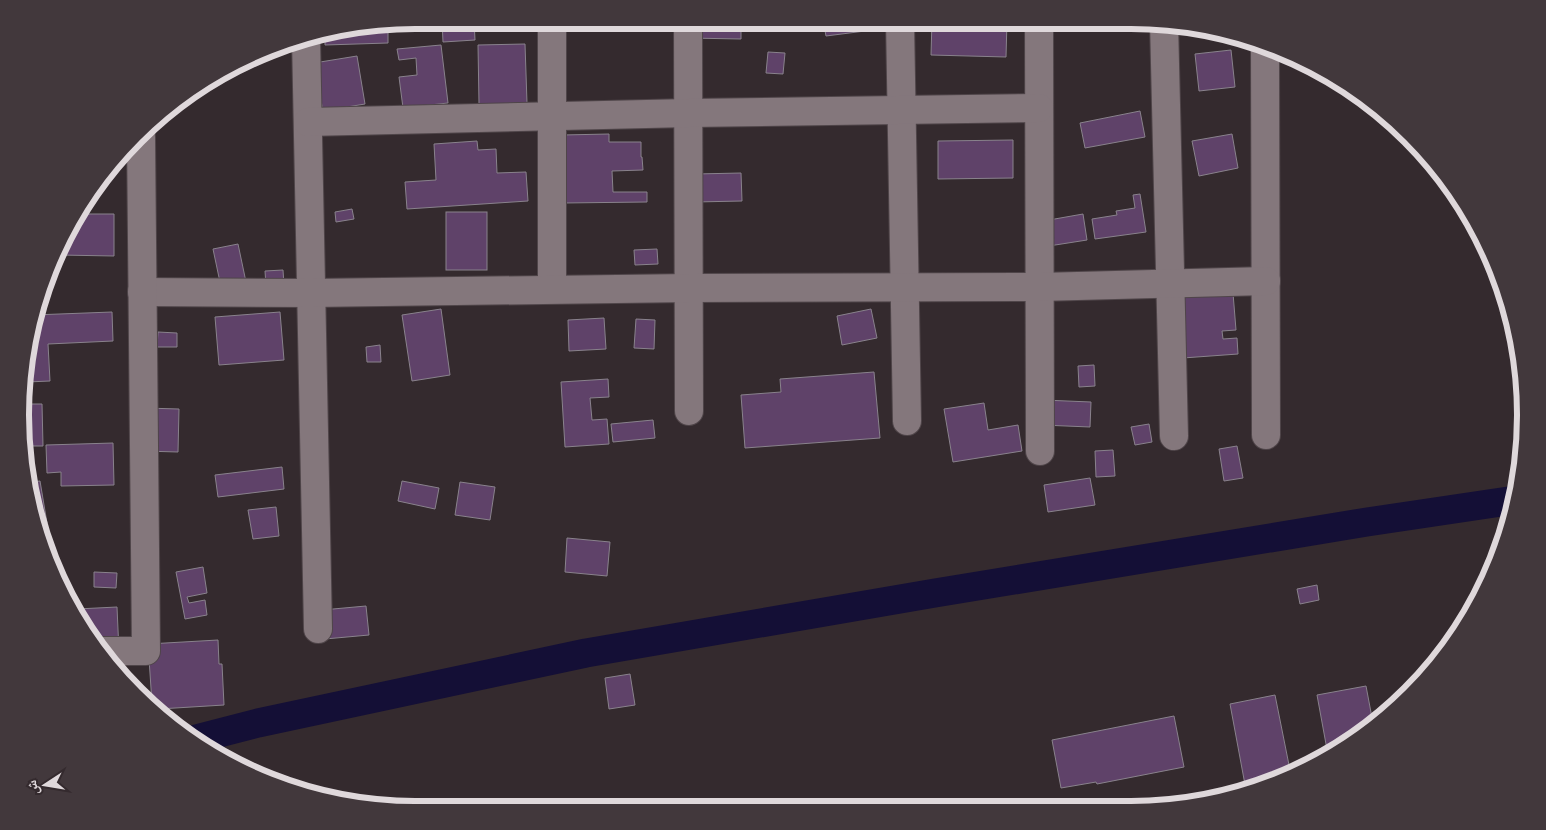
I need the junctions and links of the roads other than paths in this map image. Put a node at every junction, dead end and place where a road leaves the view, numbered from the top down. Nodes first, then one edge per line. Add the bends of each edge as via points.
1 (552, 29) edge
2 (688, 29) edge
3 (900, 29) edge
4 (1039, 29) edge
5 (1164, 31) edge
6 (306, 45) edge
7 (1265, 53) edge
8 (1039, 108) junction
9 (902, 110) junction
10 (689, 113) junction
11 (552, 116) junction
12 (308, 122) junction
13 (141, 143) edge
14 (1266, 281) junction
15 (1170, 283) junction
16 (905, 287) junction
17 (1040, 287) junction
18 (690, 288) junction
19 (552, 290) junction
20 (142, 292) junction
21 (311, 292) junction
22 (690, 411) dead end
23 (907, 421) dead end
24 (1266, 435) dead end
25 (1174, 436) dead end
26 (1040, 451) dead end
27 (318, 629) dead end
28 (110, 651) edge

1 - 11 street
2 - 10 street
3 - 9 street
4 - 8 street
5 - 15 street
6 - 12 street
7 - 14 street
8 - 9 street
8 - 17 street
9 - 10 street
9 - 16 street
10 - 11 street
10 - 18 street
11 - 12 street
11 - 19 street
12 - 21 street
13 - 20 street
14 - 15 street
14 - 24 street
15 - 17 street
15 - 25 street
16 - 17 street
16 - 18 street
16 - 23 street
17 - 26 street
18 - 19 street
18 - 22 street
19 - 21 street
20 - 21 street
20 - 28 street via 146,651
21 - 27 street

